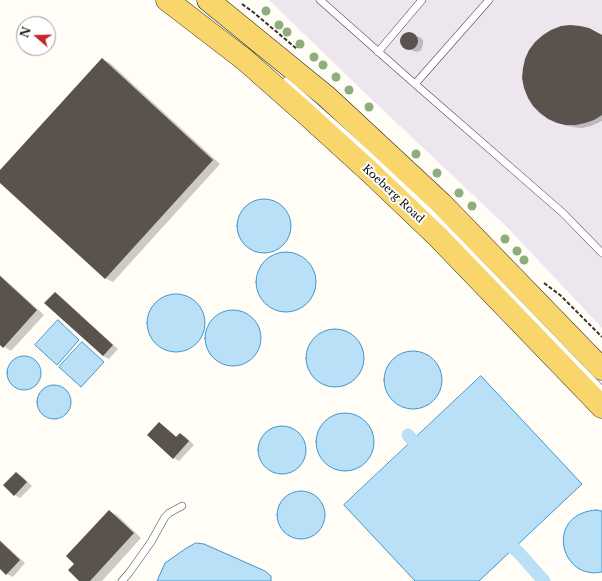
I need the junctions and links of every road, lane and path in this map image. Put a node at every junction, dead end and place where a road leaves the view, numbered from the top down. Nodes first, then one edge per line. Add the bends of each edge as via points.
1 (167, 0) edge
2 (208, 0) edge
3 (320, 0) edge
4 (422, 0) edge
5 (489, 0) edge
6 (378, 52) junction
7 (278, 75) dead end
8 (415, 84) junction
9 (602, 253) edge
10 (602, 369) edge
11 (602, 390) edge
12 (602, 407) edge
13 (182, 506) dead end
14 (122, 581) edge

1 - 12 main road, Koeberg Road via 245,60 371,173 472,271
2 - 10 main road via 327,98 442,204
3 - 6 lane
4 - 6 lane
5 - 8 lane
6 - 8 lane
7 - 11 lane via 429,211
8 - 9 lane via 563,213
13 - 14 lane via 165,517 134,567

